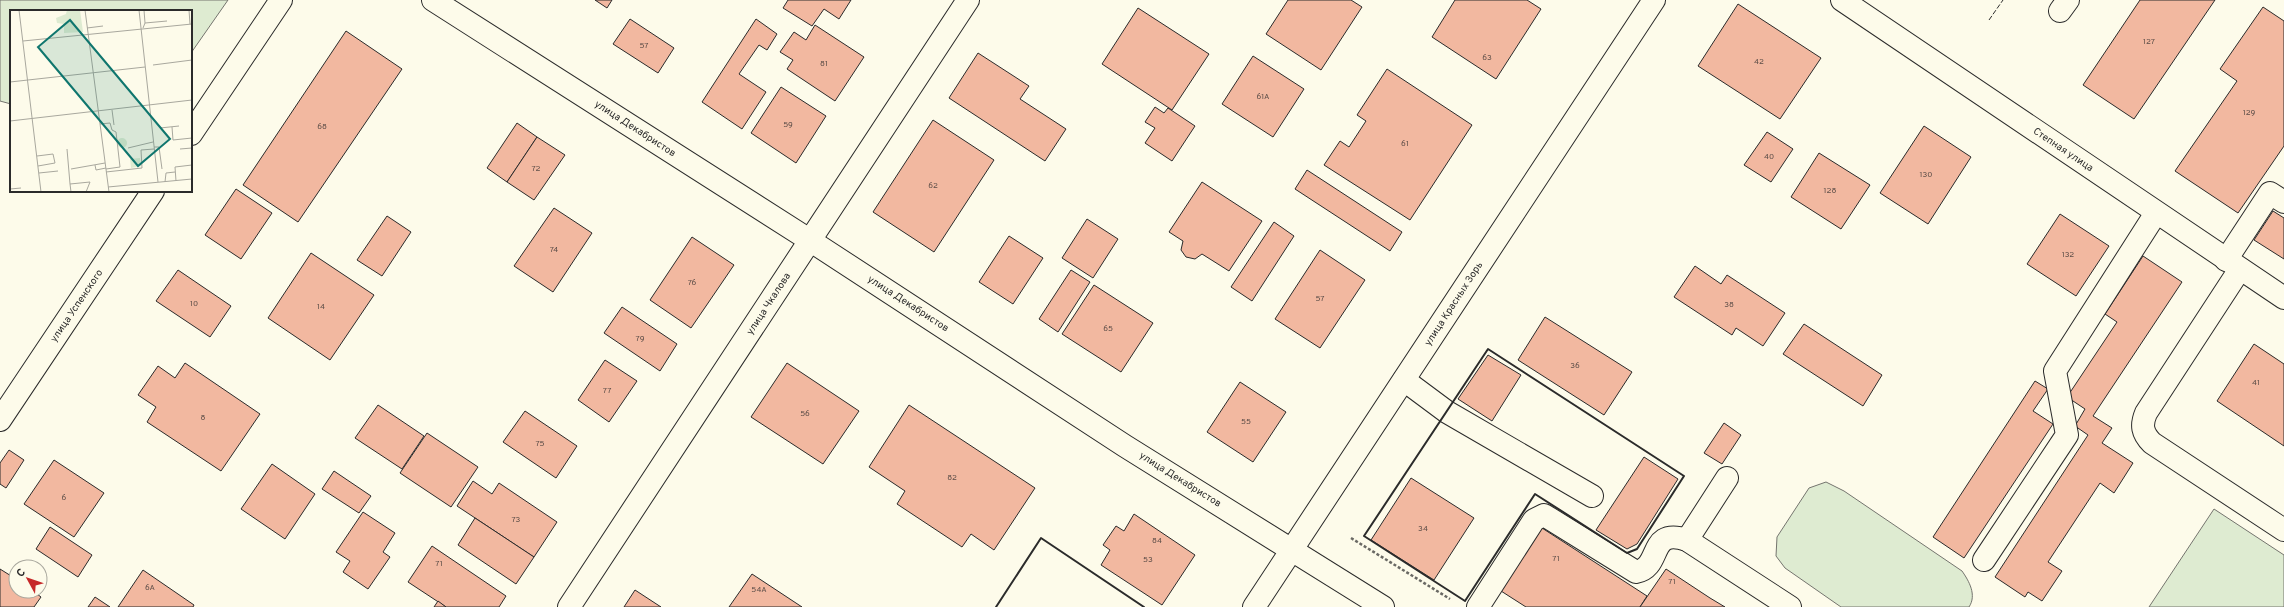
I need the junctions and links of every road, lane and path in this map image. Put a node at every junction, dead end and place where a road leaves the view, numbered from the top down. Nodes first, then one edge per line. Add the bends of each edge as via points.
1 (281, 0) edge
2 (434, 0) edge
3 (968, 0) edge
4 (1654, 0) edge
5 (1842, 0) edge
6 (192, 133) edge
7 (152, 192) edge
8 (2284, 202) edge
9 (2156, 213) junction
10 (811, 241) junction
11 (2233, 264) junction
12 (2284, 298) edge
13 (1404, 380) junction
14 (0, 420) edge
15 (1727, 478) dead end
16 (1592, 496) dead end
17 (2284, 530) edge
18 (1351, 538) dead end
19 (1687, 540) junction
20 (1292, 550) junction
21 (1984, 560) dead end
22 (1456, 603) dead end
23 (569, 607) edge
24 (1254, 607) edge
25 (1383, 607) edge
26 (1478, 607) edge
27 (1790, 607) edge

1 - 6 street
2 - 10 street, улица Декабристов
3 - 10 street, улица Чкалова
4 - 13 street, улица Красных Зорь
5 - 9 street, Степная улица
7 - 14 street, улица Успенского
8 - 11 street via 2270,193
9 - 11 street, Степная улица
9 - 21 street via 2055,371 2067,435
10 - 20 street, улица Декабристов via 1125,446
10 - 23 street, улица Чкалова
11 - 12 street, Степная улица
11 - 17 street via 2146,413 2143,429 2152,443
13 - 16 street via 1447,412
13 - 20 street, улица Красных Зорь
15 - 19 street
18 - 22 path
19 - 26 street via 1673,536 1663,540 1646,567 1636,572 1544,515 1534,520
19 - 27 street
20 - 24 street, улица Красных Зорь
20 - 25 street, улица Декабристов

